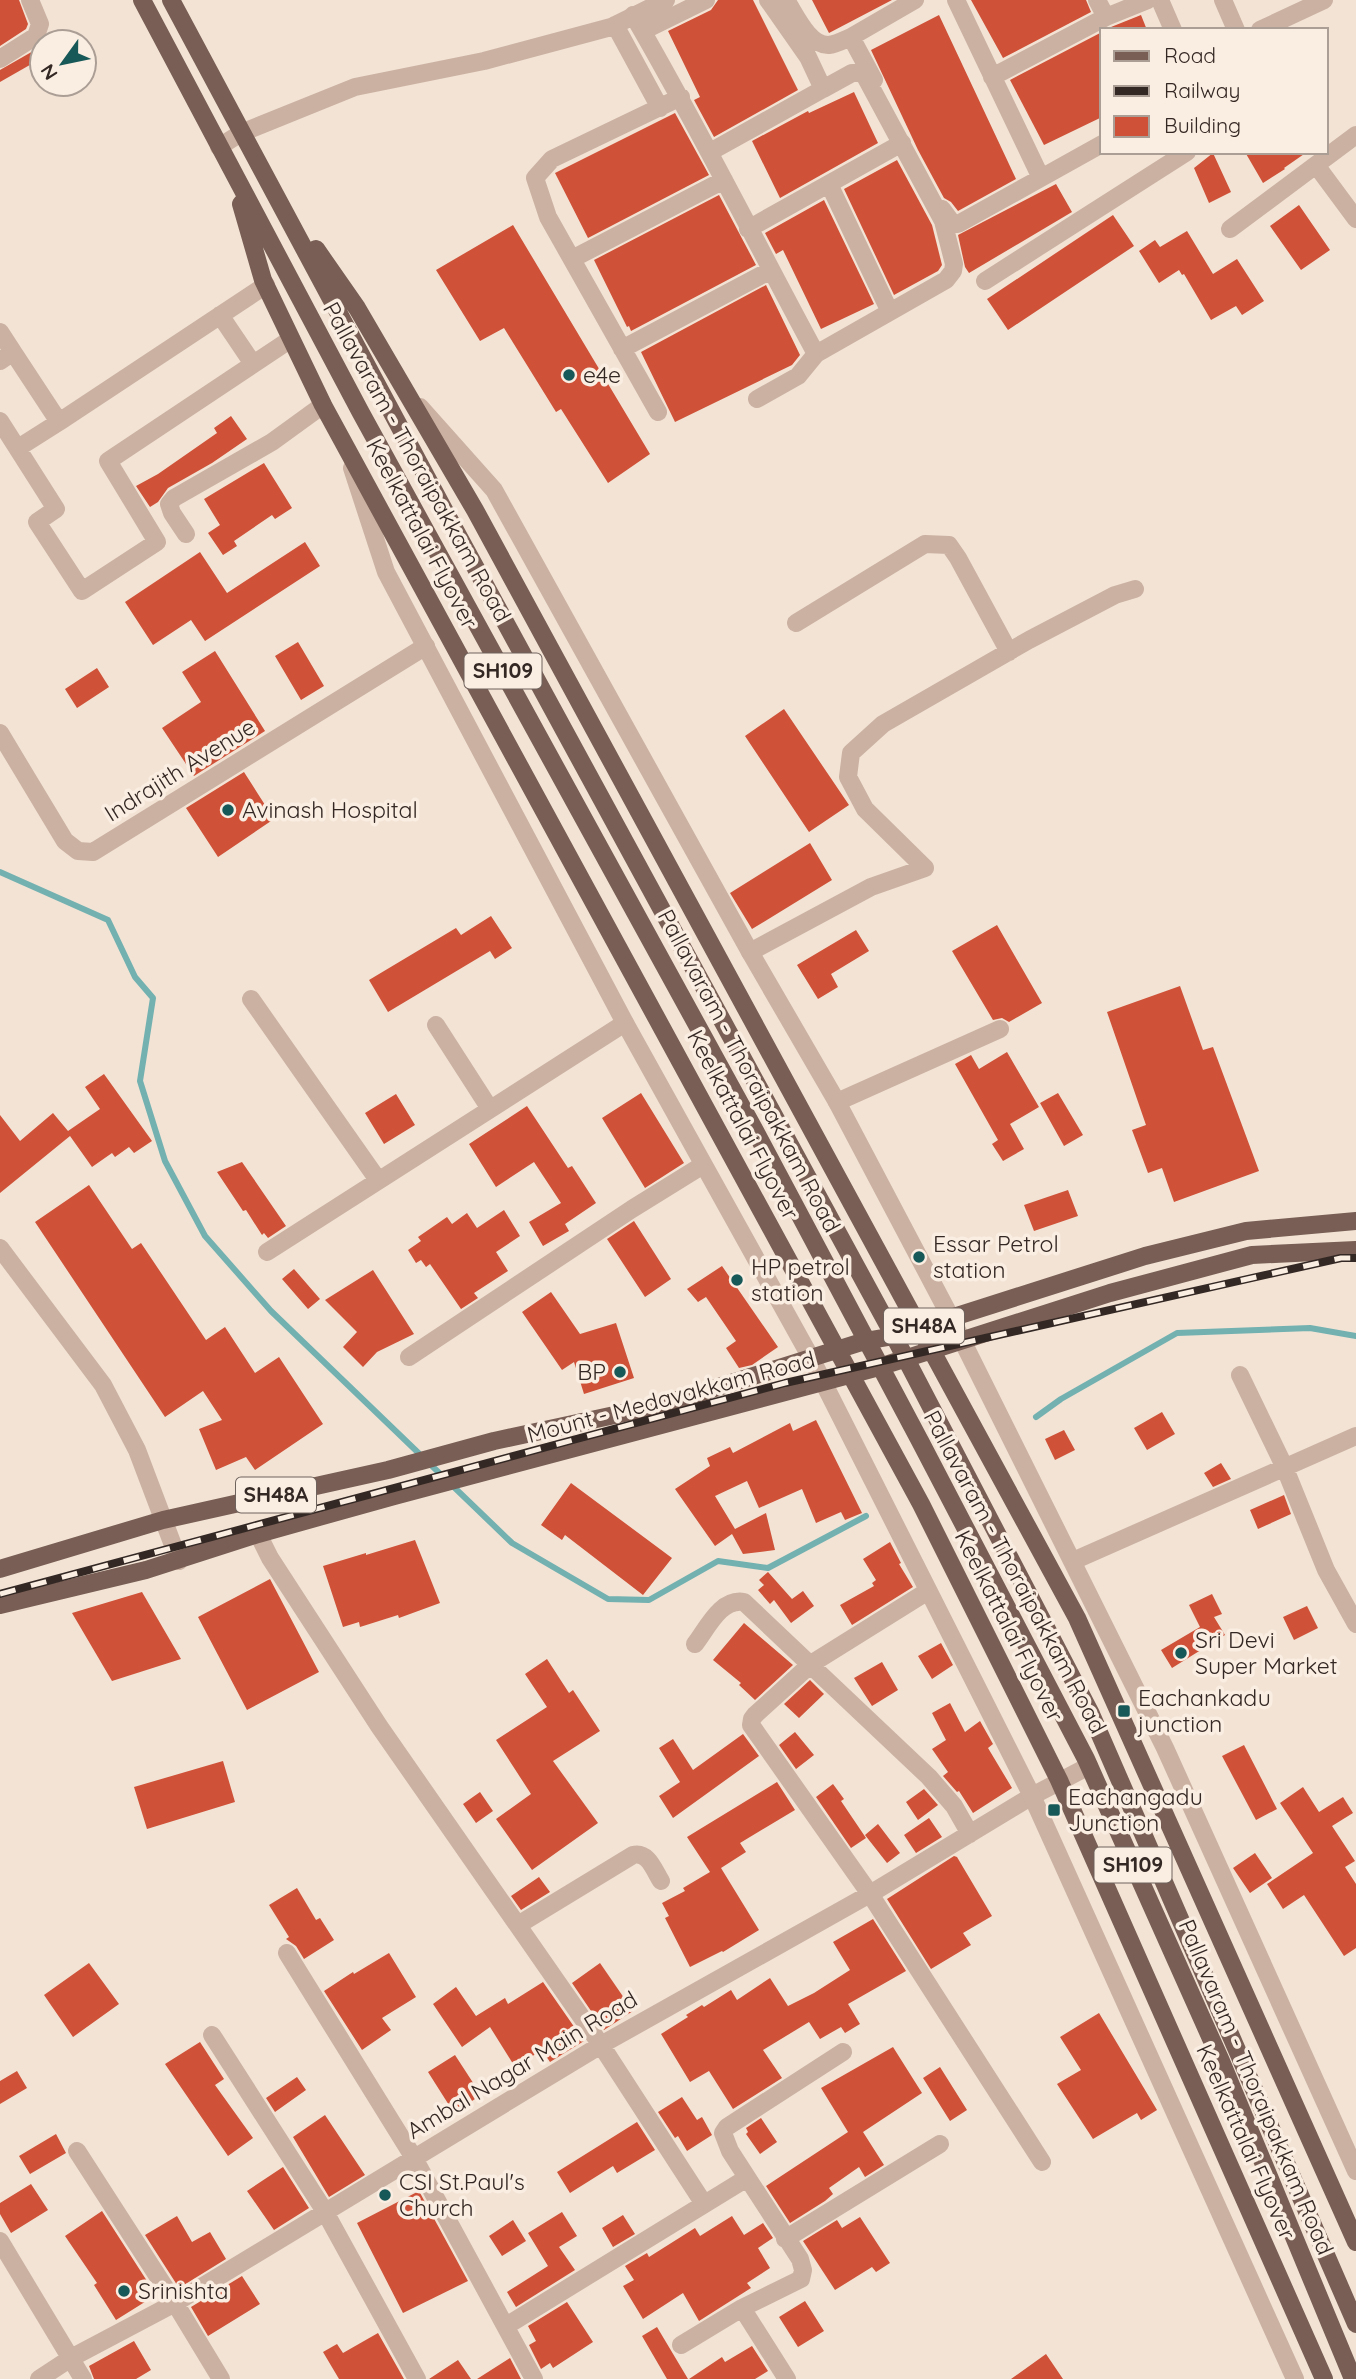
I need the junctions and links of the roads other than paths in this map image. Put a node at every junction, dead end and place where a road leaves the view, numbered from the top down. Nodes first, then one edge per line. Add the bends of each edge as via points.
1 (30, 0) edge
2 (142, 0) edge
3 (171, 0) edge
4 (666, 0) edge
5 (706, 0) edge
6 (768, 0) edge
7 (786, 0) edge
8 (915, 0) edge
9 (956, 0) edge
10 (1097, 0) edge
11 (1148, 0) edge
12 (1160, 0) edge
13 (1223, 0) edge
14 (1324, 0) edge
15 (633, 15) junction
16 (1106, 17) junction
17 (615, 25) junction
18 (1172, 28) edge
19 (1235, 28) edge
20 (1264, 28) edge
21 (643, 31) junction
22 (851, 37) junction
23 (0, 59) edge
24 (992, 77) junction
25 (823, 89) junction
26 (681, 97) junction
27 (660, 108) junction
28 (241, 133) junction
29 (1356, 135) edge
30 (902, 143) junction
31 (1100, 145) edge
32 (219, 147) junction
33 (710, 152) junction
34 (1184, 154) edge
35 (1316, 165) junction
36 (230, 168) junction
37 (1041, 178) junction
38 (724, 180) junction
39 (270, 182) junction
40 (829, 184) junction
41 (1356, 219) edge
42 (748, 229) junction
43 (1230, 229) dead end
44 (572, 260) junction
45 (771, 270) junction
46 (985, 281) dead end
47 (266, 285) junction
48 (890, 312) junction
49 (220, 315) junction
50 (0, 332) edge
51 (291, 339) junction
52 (622, 349) junction
53 (816, 354) junction
54 (6, 357) edge
55 (253, 364) junction
56 (406, 391) junction
57 (757, 399) dead end
58 (323, 405) junction
59 (658, 412) dead end
60 (0, 421) edge
61 (59, 422) junction
62 (344, 442) junction
63 (18, 448) junction
64 (186, 534) dead end
65 (1135, 589) dead end
66 (796, 623) dead end
67 (426, 646) junction
68 (1009, 652) junction
69 (0, 733) edge
70 (750, 952) junction
71 (251, 999) dead end
72 (625, 1023) junction
73 (436, 1025) dead end
74 (1000, 1029) dead end
75 (837, 1102) junction
76 (490, 1109) junction
77 (703, 1166) junction
78 (378, 1180) junction
79 (1356, 1221) edge
80 (0, 1248) edge
81 (1356, 1250) edge
82 (267, 1252) dead end
83 (951, 1318) junction
84 (894, 1336) junction
85 (865, 1341) junction
86 (961, 1341) junction
87 (409, 1357) dead end
88 (811, 1358) junction
89 (906, 1359) junction
90 (879, 1367) junction
91 (1240, 1375) dead end
92 (822, 1382) junction
93 (1356, 1436) edge
94 (1283, 1466) junction
95 (163, 1520) junction
96 (258, 1534) junction
97 (1073, 1560) junction
98 (179, 1561) junction
99 (0, 1569) edge
100 (928, 1591) junction
101 (0, 1605) edge
102 (1356, 1624) edge
103 (695, 1644) dead end
104 (811, 1664) junction
105 (1089, 1766) junction
106 (1032, 1796) junction
107 (970, 1834) junction
108 (661, 1881) dead end
109 (870, 1894) junction
110 (518, 1925) junction
111 (287, 1954) dead end
112 (212, 2035) dead end
113 (601, 2045) junction
114 (843, 2052) dead end
115 (940, 2144) dead end
116 (77, 2151) dead end
117 (414, 2158) junction
118 (1042, 2162) dead end
119 (1356, 2172) edge
120 (747, 2178) junction
121 (704, 2204) junction
122 (324, 2210) junction
123 (785, 2238) junction
124 (0, 2241) edge
125 (1356, 2242) edge
126 (175, 2303) junction
127 (742, 2308) junction
128 (1356, 2324) edge
129 (506, 2326) junction
130 (681, 2345) dead end
131 (71, 2358) junction
132 (39, 2379) edge
133 (83, 2379) edge
134 (221, 2379) edge
135 (417, 2379) edge
136 (534, 2379) edge
137 (787, 2379) edge
138 (1296, 2379) edge
139 (1324, 2379) edge
140 (1353, 2379) edge

1 - 23 street via 40,24 36,36
2 - 32 main road, Pallavaram - Thoraipakkam Road / SH109
3 - 28 main road, Pallavaram - Thoraipakkam Road / SH109
4 - 15 street
5 - 21 street
6 - 25 street via 808,57
7 - 22 street via 821,44
8 - 22 street
9 - 24 street
10 - 16 street
11 - 16 street
12 - 18 street
13 - 19 street
14 - 20 street
15 - 17 street
15 - 21 street
16 - 24 street
17 - 27 street
17 - 28 street via 484,61 355,87
21 - 26 street
22 - 37 street via 953,224
24 - 37 street
25 - 30 street via 852,73 862,73
25 - 33 street
26 - 27 street
26 - 33 street
27 - 44 street via 552,159 536,178 548,217
28 - 32 street
28 - 39 main road, Pallavaram - Thoraipakkam Road / SH109
29 - 35 street
30 - 40 street
30 - 48 street via 943,221 954,264 946,280
31 - 37 street
32 - 36 main road, Pallavaram - Thoraipakkam Road / SH109
33 - 38 street
34 - 46 street
35 - 41 street
35 - 43 street
36 - 47 main road, Keelkattalai Flyover
36 - 85 main road, Pallavaram - Thoraipakkam Road / SH109
38 - 42 street
38 - 44 street
39 - 56 main road via 357,308
39 - 84 main road, Pallavaram - Thoraipakkam Road / SH109
40 - 42 street
40 - 48 street
42 - 45 street
44 - 52 street
45 - 52 street
45 - 53 street
47 - 49 street
47 - 51 main road, Keelkattalai Flyover
48 - 53 street
49 - 55 street
49 - 61 street
50 - 54 street
51 - 55 street
51 - 58 main road, Keelkattalai Flyover
52 - 59 street
53 - 57 street via 798,376
54 - 61 street
55 - 63 street via 108,461 157,542 82,591 37,522 56,509
56 - 70 street via 494,491
56 - 125 main road via 1077,1618
58 - 62 main road, Keelkattalai Flyover
58 - 64 street via 272,442 174,498 169,504 172,513
60 - 63 street
61 - 63 street
62 - 67 street via 386,572
62 - 139 main road, Keelkattalai Flyover via 921,1504 1059,1780
65 - 68 street via 1115,594
66 - 68 street via 925,544 938,543 949,545
67 - 69 street, Indrajith Avenue via 93,852 78,851 65,841
67 - 72 street
68 - 70 street via 883,724 852,753 848,777 865,809 925,868 871,887
70 - 75 street
71 - 78 street
72 - 76 street
72 - 77 street
73 - 76 street
74 - 75 street
75 - 83 street
76 - 78 street
77 - 87 street
77 - 88 street
78 - 82 street
79 - 83 main road, SH48A via 1246,1231 1145,1256
80 - 95 street via 103,1385 137,1450
81 - 86 main road, Mount - Medavakkam Road / SH48A via 1252,1255 1110,1293
83 - 84 main road, SH48A
83 - 86 street
84 - 85 main road, SH48A
84 - 89 main road, Pallavaram - Thoraipakkam Road / SH109
85 - 88 main road, SH48A
85 - 90 main road, Pallavaram - Thoraipakkam Road / SH109
86 - 89 main road, Mount - Medavakkam Road / SH48A
86 - 97 street
88 - 92 street
88 - 95 main road, Mount - Medavakkam Road / SH48A via 661,1405
89 - 90 main road, Mount - Medavakkam Road / SH48A
89 - 128 main road, Pallavaram - Thoraipakkam Road / SH109 via 1091,1714
90 - 92 main road, Mount - Medavakkam Road / SH48A
90 - 105 main road, Pallavaram - Thoraipakkam Road / SH109
91 - 94 street
92 - 96 main road, Mount - Medavakkam Road / SH48A
92 - 100 street
93 - 94 street
94 - 97 street
94 - 102 street via 1325,1570
95 - 98 street
95 - 99 main road, Mount - Medavakkam Road / SH48A
96 - 98 main road, Mount - Medavakkam Road / SH48A
96 - 110 street via 379,1726
97 - 119 street via 1165,1748
98 - 101 main road, Mount - Medavakkam Road / SH48A
100 - 104 street
100 - 106 street
103 - 104 street via 723,1607 735,1600 744,1602
104 - 107 street via 929,1777
104 - 109 street via 755,1714 751,1725
105 - 106 street, Ambal Nagar Main Road
105 - 140 main road, Pallavaram - Thoraipakkam Road / SH109 via 1221,2061
106 - 107 street, Ambal Nagar Main Road
106 - 138 street
107 - 109 street, Ambal Nagar Main Road
108 - 110 street via 645,1855 633,1854
109 - 113 street, Ambal Nagar Main Road
109 - 118 street
110 - 113 street
111 - 117 street
112 - 122 street
113 - 117 street, Ambal Nagar Main Road
113 - 121 street
114 - 120 street via 727,2127 725,2140
115 - 123 street
116 - 126 street
117 - 122 street, Ambal Nagar Main Road
117 - 129 street
120 - 121 street
120 - 123 street
121 - 129 street
122 - 126 street, Ambal Nagar Main Road
122 - 135 street
123 - 127 street via 800,2259 801,2279
124 - 131 street
126 - 131 street, Ambal Nagar Main Road
126 - 134 street
127 - 130 street
127 - 137 street
129 - 136 street
131 - 132 street, Ambal Nagar Main Road
131 - 133 street

